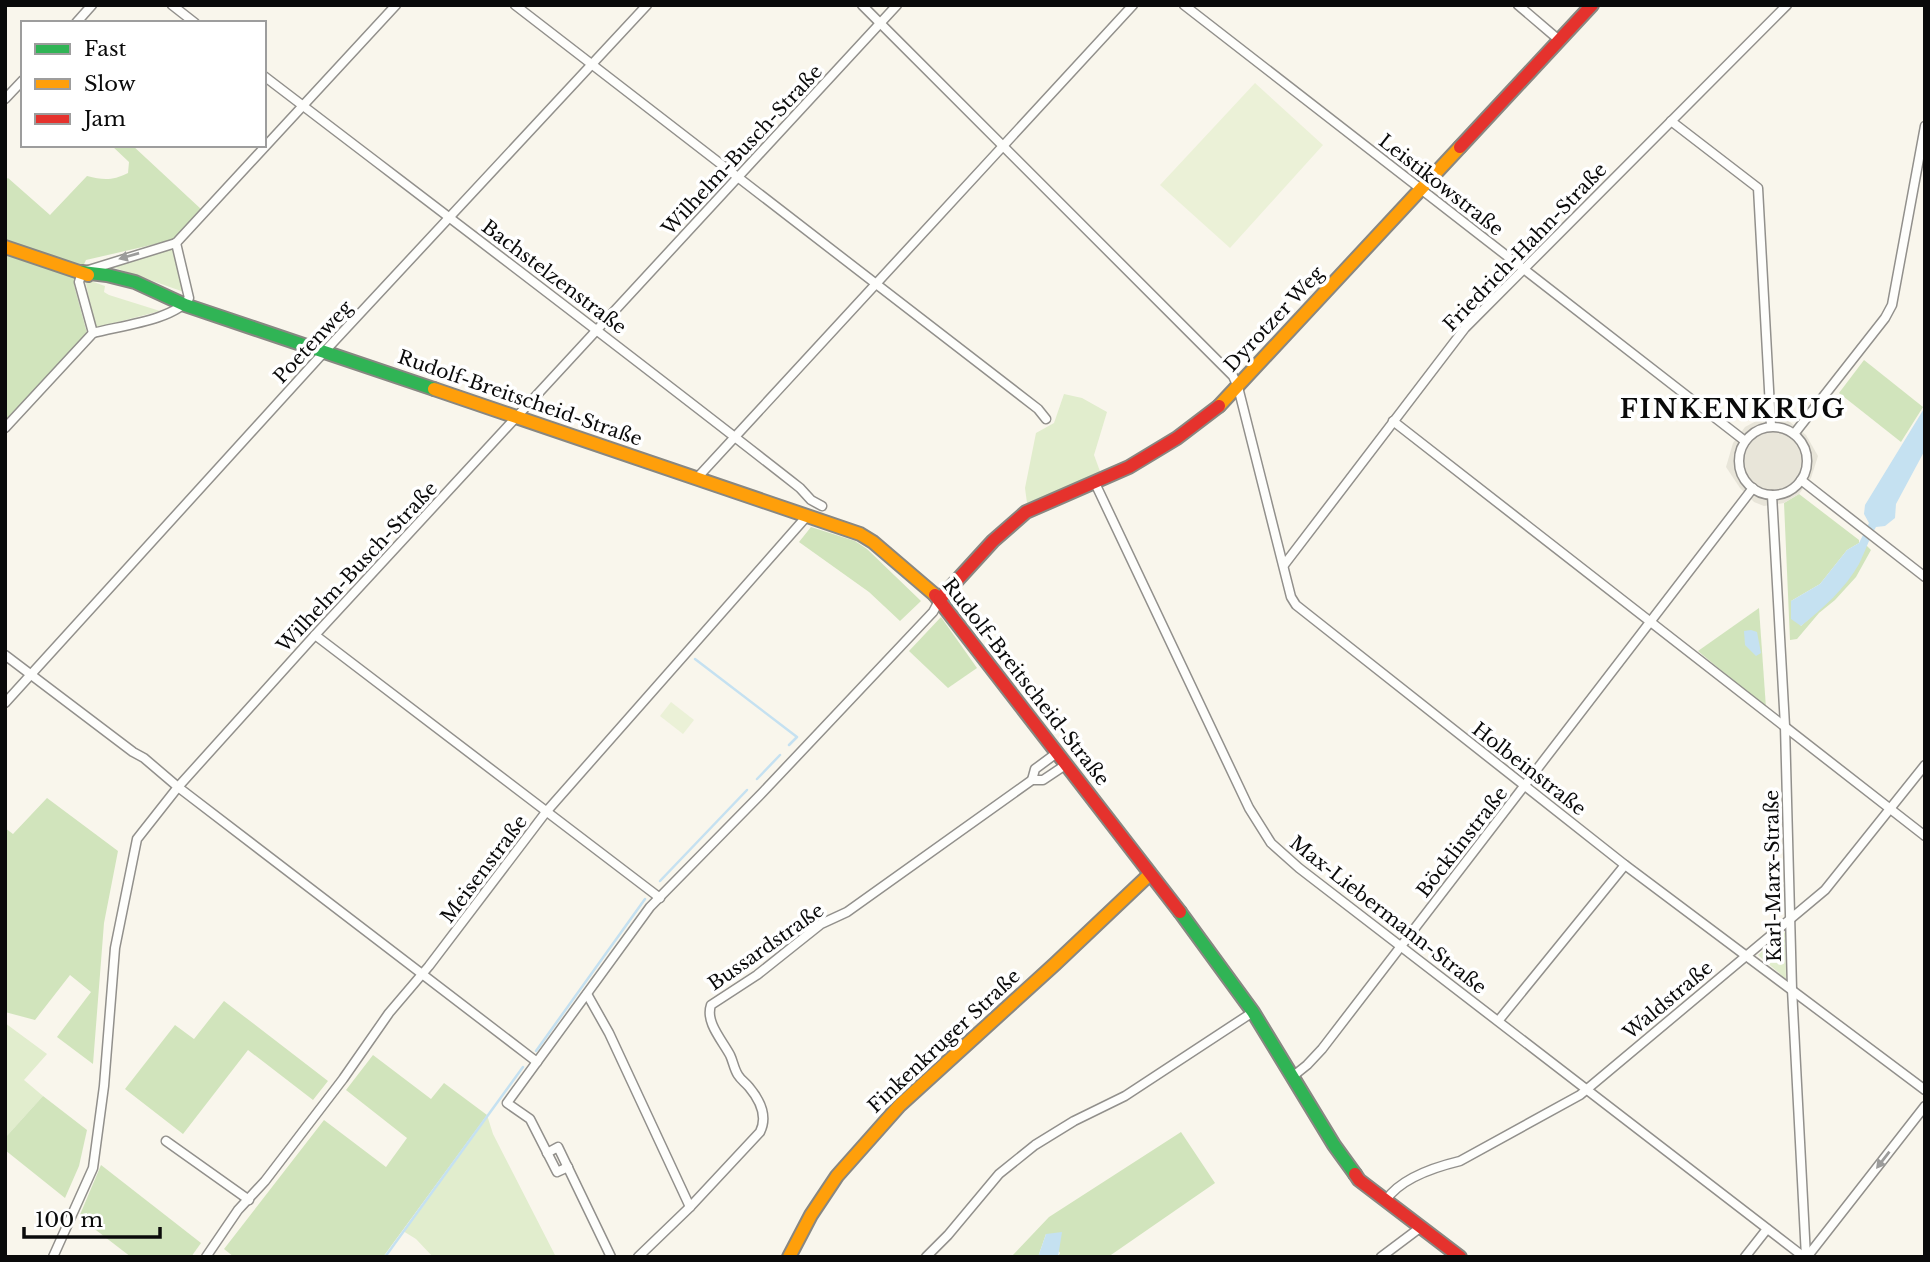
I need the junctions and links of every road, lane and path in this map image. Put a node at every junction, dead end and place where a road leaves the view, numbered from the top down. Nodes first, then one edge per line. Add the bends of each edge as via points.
1 (92, 5) edge
2 (172, 5) edge
3 (397, 5) edge
4 (515, 5) edge
5 (648, 5) edge
6 (862, 5) edge
7 (897, 5) edge
8 (1133, 5) edge
9 (1184, 5) edge
10 (1518, 5) edge
11 (1592, 5) edge
12 (1787, 5) edge
13 (78, 21) edge
14 (192, 21) edge
15 (881, 23) junction
16 (1559, 40) junction
17 (591, 65) junction
18 (266, 78) edge
19 (21, 82) edge
20 (6, 96) edge
21 (303, 106) junction
22 (1671, 121) junction
23 (1925, 126) edge
24 (1004, 145) junction
25 (266, 146) edge
26 (265, 147) edge
27 (737, 177) junction
28 (1421, 189) junction
29 (450, 218) junction
30 (176, 243) junction
31 (5, 247) edge
32 (1525, 269) junction
33 (82, 272) junction
34 (876, 283) junction
35 (185, 305) junction
36 (598, 329) junction
37 (93, 333) junction
38 (325, 351) junction
39 (1238, 387) junction
40 (516, 418) junction
41 (1046, 419) dead end
42 (1393, 421) junction
43 (1771, 426) junction
44 (5, 428) edge
45 (1794, 434) junction
46 (734, 437) junction
47 (1745, 441) junction
48 (697, 478) junction
49 (1801, 480) junction
50 (1095, 483) junction
51 (1753, 488) junction
52 (1772, 495) junction
53 (822, 506) dead end
54 (807, 516) junction
55 (1284, 565) junction
56 (1925, 577) edge
57 (940, 599) junction
58 (1649, 621) junction
59 (315, 635) junction
60 (5, 655) edge
61 (31, 675) junction
62 (5, 703) edge
63 (1785, 726) junction
64 (1058, 752) junction
65 (1067, 764) junction
66 (1925, 765) edge
67 (1032, 780) junction
68 (1525, 786) junction
69 (178, 787) junction
70 (1891, 810) junction
71 (546, 812) junction
72 (1925, 836) edge
73 (1625, 865) junction
74 (1150, 874) junction
75 (660, 898) junction
76 (1790, 918) junction
77 (1400, 945) junction
78 (1746, 955) junction
79 (421, 974) junction
80 (1792, 989) junction
81 (587, 994) junction
82 (1253, 1012) junction
83 (1499, 1020) junction
84 (537, 1062) junction
85 (1292, 1077) junction
86 (1588, 1089) junction
87 (1925, 1090) edge
88 (1925, 1106) edge
89 (166, 1141) dead end
90 (249, 1200) junction
91 (1386, 1200) junction
92 (690, 1207) junction
93 (1421, 1227) junction
94 (1767, 1228) junction
95 (53, 1257) edge
96 (206, 1257) edge
97 (611, 1257) edge
98 (638, 1257) edge
99 (789, 1257) edge
100 (926, 1257) edge
101 (1381, 1257) edge
102 (1460, 1257) edge
103 (1745, 1257) edge
104 (1805, 1257) edge

1 - 13 street
2 - 14 street
3 - 21 street
4 - 17 street
5 - 17 street, Poetenweg
6 - 15 street
7 - 15 street, Wilhelm-Busch-Straße
8 - 24 street
9 - 28 street, Leistikowstraße
10 - 16 street
11 - 16 street, Dyrotzer Weg
12 - 22 street, Friedrich-Hahn-Straße
15 - 24 street
15 - 27 street, Wilhelm-Busch-Straße
16 - 28 street, Dyrotzer Weg
17 - 27 street
17 - 29 street, Poetenweg
18 - 21 street, Bachstelzenstraße
19 - 20 street
21 - 25 street
21 - 29 street, Bachstelzenstraße
22 - 32 street, Friedrich-Hahn-Straße
22 - 43 street via 1758,188
23 - 45 street via 1892,305
24 - 34 street
24 - 39 street via 1233,376
26 - 30 street
27 - 34 street
27 - 36 street, Wilhelm-Busch-Straße
28 - 32 street, Leistikowstraße
28 - 39 street, Dyrotzer Weg
29 - 36 street, Bachstelzenstraße
29 - 38 street, Poetenweg
30 -> 33 street
30 - 35 street via 189,298
31 - 33 street, Rudolf-Breitscheid-Straße
32 - 42 street, Friedrich-Hahn-Straße via 1465,328
32 - 47 street, Leistikowstraße
33 - 35 street, Rudolf-Breitscheid-Straße via 169,304
33 - 37 street via 79,282
34 - 41 street
34 - 46 street
35 - 37 street via 173,313
35 - 38 street, Rudolf-Breitscheid-Straße
36 - 40 street, Wilhelm-Busch-Straße
36 - 46 street, Bachstelzenstraße
37 - 44 street
38 - 40 street, Rudolf-Breitscheid-Straße
38 - 61 street, Poetenweg
39 - 50 street, Dyrotzer Weg via 1193,428
39 - 55 street, Holbeinstraße
40 - 48 street, Rudolf-Breitscheid-Straße
40 - 59 street, Wilhelm-Busch-Straße
42 - 55 street, Friedrich-Hahn-Straße
42 - 58 street
43 - 45 street
43 - 47 street
45 - 49 street via 1807,456
46 - 48 street
46 - 53 street, Bachstelzenstraße
47 - 51 street via 1739,466
48 - 54 street, Rudolf-Breitscheid-Straße
49 - 52 street
49 - 56 street
50 - 57 street, Dyrotzer Weg via 1045,500 1025,513
50 - 77 street, Max-Liebermann-Straße via 1258,826 1299,868
51 - 52 street
51 - 58 street, Böcklinstraße
52 - 63 street, Karl-Marx-Straße
54 - 57 street, Rudolf-Breitscheid-Straße via 873,542
54 - 71 street, Meisenstraße
55 - 68 street, Holbeinstraße via 1296,606
57 - 64 street, Rudolf-Breitscheid-Straße
57 - 75 street via 933,612
58 - 63 street
58 - 68 street, Böcklinstraße
59 - 69 street, Wilhelm-Busch-Straße
59 - 71 street
60 - 61 street
61 - 62 street, Poetenweg
61 - 69 street
63 - 70 street
63 - 76 street, Karl-Marx-Straße
64 - 65 street, Rudolf-Breitscheid-Straße
64 - 67 street, Bussardstraße via 1035,769
65 - 67 street, Bussardstraße via 1043,780
65 - 74 street, Rudolf-Breitscheid-Straße
66 - 70 street, Waldstraße
67 - 92 street, Bussardstraße via 711,1005 711,1022 738,1077 751,1089 763,1112 764,1124
68 - 73 street, Holbeinstraße
68 - 77 street, Böcklinstraße
69 - 79 street
69 - 95 street, Wilhelm-Busch-Straße via 136,839 115,948 93,1168
70 - 72 street
70 - 76 street, Waldstraße via 1825,890
71 - 75 street
71 - 79 street, Meisenstraße
73 - 78 street, Holbeinstraße
73 - 83 street
74 - 82 street, Rudolf-Breitscheid-Straße
74 - 99 street, Finkenkruger Straße via 881,1125 819,1200
75 - 81 street
76 - 78 street, Waldstraße
76 - 80 street, Karl-Marx-Straße
77 - 83 street, Max-Liebermann-Straße
77 - 85 street, Böcklinstraße via 1322,1049
78 - 80 street, Holbeinstraße
78 - 86 street, Waldstraße
79 - 84 street
79 - 90 street, Meisenstraße
80 - 87 street, Holbeinstraße
80 - 104 street, Karl-Marx-Straße
81 - 84 street
81 - 92 street
82 - 85 street, Rudolf-Breitscheid-Straße
82 - 100 street via 1125,1096 1035,1145 999,1174
83 - 86 street, Max-Liebermann-Straße
84 - 97 street via 507,1103 530,1119 557,1172 568,1167
85 - 91 street, Rudolf-Breitscheid-Straße via 1352,1171
86 - 91 street, Waldstraße via 1460,1161 1407,1181
86 - 94 street, Max-Liebermann-Straße
88 -> 104 street
89 - 90 street
90 - 96 street, Meisenstraße
91 - 93 street, Rudolf-Breitscheid-Straße
92 - 98 street, Bussardstraße
93 - 101 street
93 - 102 street, Rudolf-Breitscheid-Straße
94 - 103 street
94 - 104 street, Max-Liebermann-Straße

